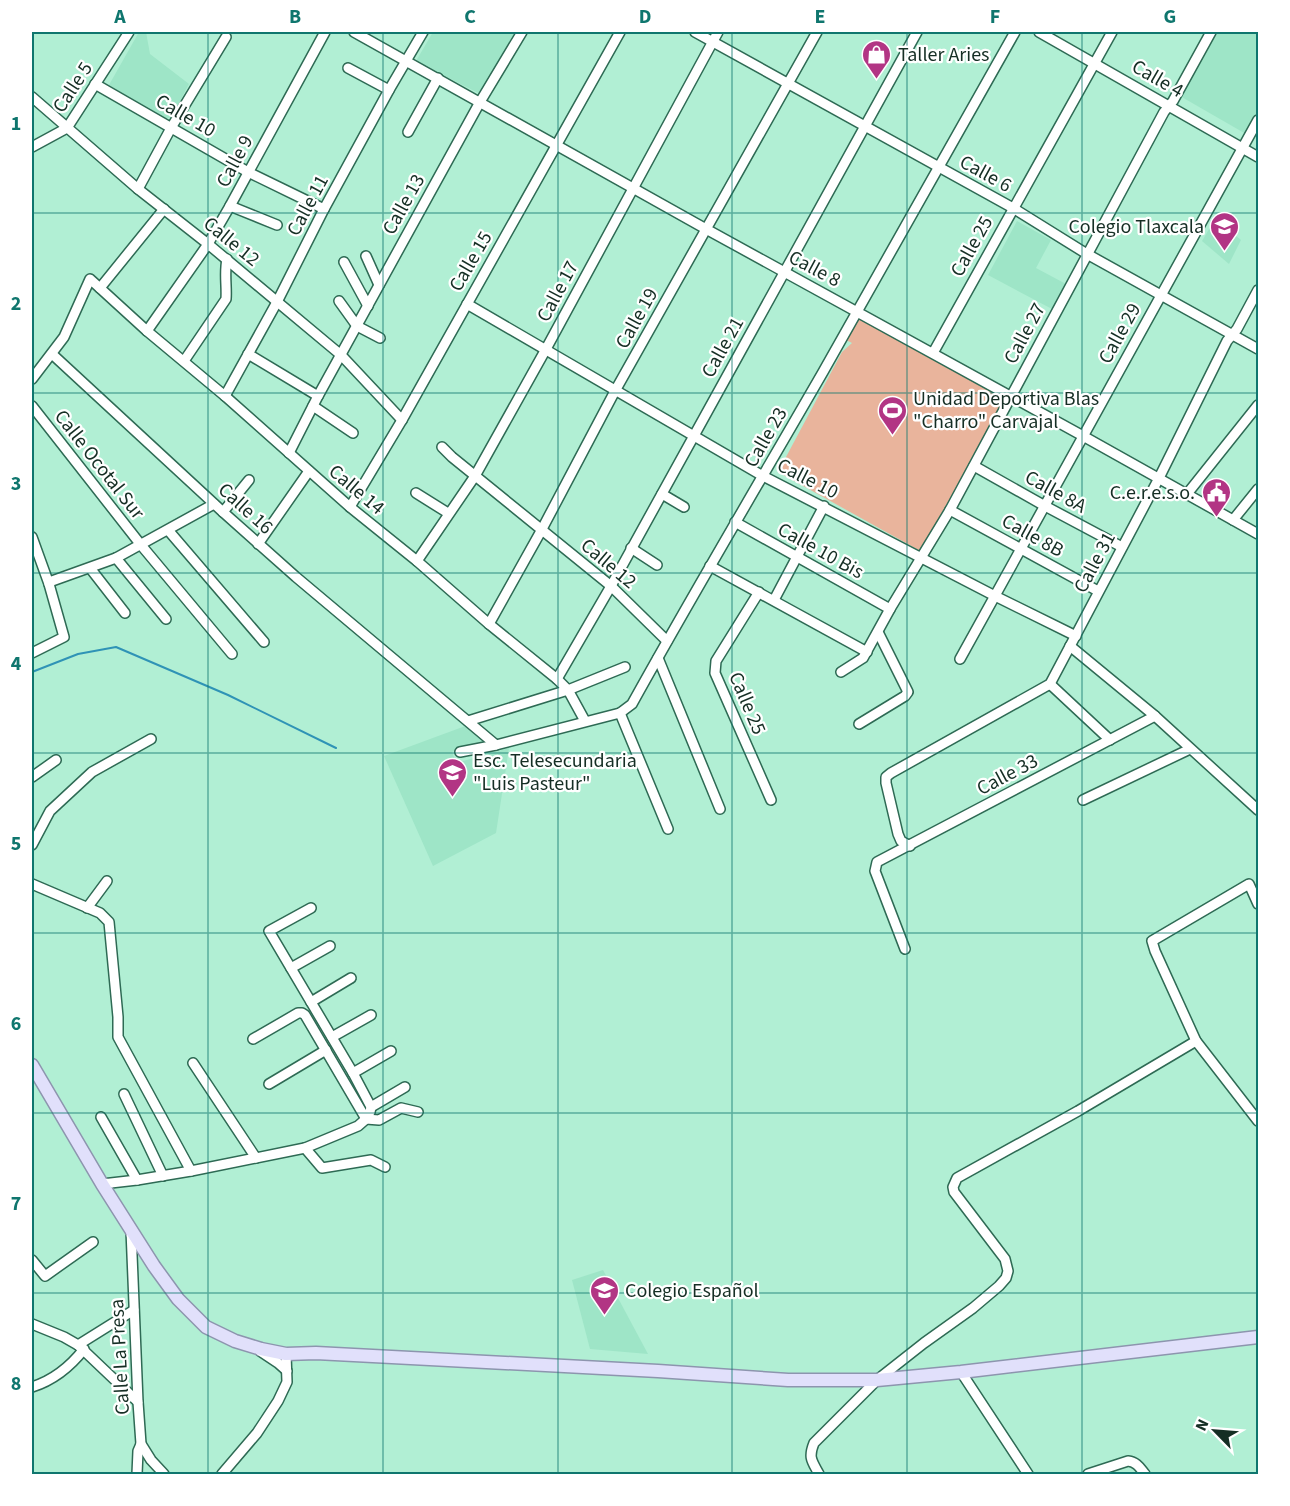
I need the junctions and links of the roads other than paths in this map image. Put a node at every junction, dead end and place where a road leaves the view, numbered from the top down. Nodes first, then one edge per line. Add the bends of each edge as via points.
1 (129, 32) edge
2 (325, 32) edge
3 (354, 32) edge
4 (423, 32) edge
5 (522, 32) edge
6 (621, 32) edge
7 (695, 32) edge
8 (718, 32) edge
9 (817, 32) edge
10 (917, 32) edge
11 (1015, 32) edge
12 (1039, 32) edge
13 (1112, 32) edge
14 (1211, 32) edge
15 (226, 37) dead end
16 (713, 41) junction
17 (406, 60) junction
18 (1095, 63) junction
19 (348, 68) dead end
20 (438, 78) junction
21 (95, 84) junction
22 (788, 84) junction
23 (389, 90) junction
24 (32, 97) edge
25 (480, 102) junction
26 (1169, 105) junction
27 (1258, 120) edge
28 (864, 126) junction
29 (67, 128) junction
30 (171, 128) junction
31 (408, 132) dead end
32 (557, 146) junction
33 (32, 147) edge
34 (1243, 148) junction
35 (1258, 157) edge
36 (938, 166) junction
37 (248, 172) junction
38 (633, 187) junction
39 (138, 189) junction
40 (230, 206) junction
41 (1013, 208) junction
42 (164, 209) junction
43 (324, 209) junction
44 (277, 225) dead end
45 (706, 229) junction
46 (208, 244) junction
47 (1087, 254) junction
48 (366, 256) dead end
49 (227, 259) junction
50 (344, 262) dead end
51 (783, 271) junction
52 (380, 285) junction
53 (99, 288) junction
54 (1258, 290) edge
55 (1161, 295) junction
56 (339, 301) dead end
57 (277, 302) junction
58 (466, 304) junction
59 (368, 306) junction
60 (858, 311) junction
61 (357, 326) junction
62 (147, 331) junction
63 (1232, 335) junction
64 (380, 338) dead end
65 (546, 349) junction
66 (1258, 350) edge
67 (933, 353) junction
68 (52, 354) junction
69 (248, 354) junction
70 (341, 355) junction
71 (184, 361) junction
72 (32, 380) edge
73 (615, 392) junction
74 (225, 396) junction
75 (318, 396) junction
76 (1010, 397) junction
77 (1258, 405) edge
78 (32, 406) edge
79 (313, 406) junction
80 (402, 420) junction
81 (353, 433) dead end
82 (694, 435) junction
83 (1083, 436) junction
84 (442, 447) dead end
85 (289, 453) junction
86 (974, 466) junction
87 (309, 471) junction
88 (475, 476) junction
89 (764, 476) junction
90 (1159, 478) junction
91 (249, 480) dead end
92 (1258, 489) edge
93 (416, 493) dead end
94 (662, 494) junction
95 (1187, 494) junction
96 (214, 504) junction
97 (824, 506) junction
98 (1045, 506) junction
99 (350, 507) junction
100 (684, 507) dead end
101 (950, 510) junction
102 (223, 512) junction
103 (448, 513) junction
104 (1233, 520) junction
105 (735, 522) junction
106 (168, 530) junction
107 (541, 531) junction
108 (1258, 534) edge
109 (32, 537) edge
110 (258, 544) junction
111 (141, 545) junction
112 (1122, 547) junction
113 (631, 548) junction
114 (1021, 549) junction
115 (797, 557) junction
116 (116, 558) junction
117 (921, 559) junction
118 (417, 561) junction
119 (657, 565) dead end
120 (710, 566) junction
121 (90, 568) junction
122 (50, 584) junction
123 (611, 586) junction
124 (1098, 591) junction
125 (759, 592) junction
126 (995, 597) junction
127 (774, 600) junction
128 (890, 609) junction
129 (124, 613) dead end
130 (166, 619) dead end
131 (489, 624) junction
132 (878, 633) junction
133 (1076, 636) junction
134 (667, 641) junction
135 (264, 642) dead end
136 (1070, 646) junction
137 (867, 652) junction
138 (32, 653) edge
139 (232, 654) dead end
140 (658, 658) junction
141 (960, 659) dead end
142 (625, 667) dead end
143 (840, 672) dead end
144 (557, 679) junction
145 (1050, 684) junction
146 (568, 690) junction
147 (620, 713) junction
148 (1155, 716) junction
149 (468, 721) junction
150 (585, 721) junction
151 (859, 723) dead end
152 (151, 739) dead end
153 (1110, 740) junction
154 (496, 745) junction
155 (1190, 748) junction
156 (460, 752) dead end
157 (56, 760) dead end
158 (32, 777) edge
159 (771, 800) dead end
160 (1083, 800) dead end
161 (720, 809) dead end
162 (1258, 810) edge
163 (668, 829) dead end
164 (32, 845) edge
165 (910, 846) junction
166 (107, 881) dead end
167 (32, 884) edge
168 (1258, 904) edge
169 (87, 908) junction
170 (311, 908) dead end
171 (330, 946) dead end
172 (905, 949) dead end
173 (291, 968) junction
174 (351, 978) dead end
175 (311, 1002) junction
176 (371, 1015) dead end
177 (332, 1037) junction
178 (253, 1039) dead end
179 (1196, 1041) junction
180 (326, 1050) junction
181 (391, 1051) dead end
182 (193, 1063) dead end
183 (32, 1067) edge
184 (353, 1073) junction
185 (269, 1084) dead end
186 (405, 1087) dead end
187 (124, 1094) dead end
188 (418, 1112) dead end
189 (369, 1113) junction
190 (102, 1117) dead end
191 (1258, 1121) edge
192 (305, 1148) junction
193 (256, 1158) junction
194 (385, 1167) dead end
195 (191, 1171) junction
196 (163, 1176) junction
197 (137, 1180) junction
198 (102, 1184) junction
199 (131, 1230) junction
200 (93, 1242) dead end
201 (32, 1260) edge
202 (134, 1310) junction
203 (32, 1324) edge
204 (1258, 1336) edge
205 (250, 1346) junction
206 (81, 1347) junction
207 (286, 1354) junction
208 (287, 1371) junction
209 (961, 1372) junction
210 (877, 1380) junction
211 (32, 1386) edge
212 (138, 1402) junction
213 (141, 1443) junction
214 (137, 1474) edge
215 (164, 1474) edge
216 (222, 1474) edge
217 (819, 1474) edge
218 (1028, 1474) edge
219 (1088, 1474) edge
220 (1144, 1474) edge

1 - 21 street, Calle 5
2 - 37 street, Calle 9
3 - 17 street, Calle 8
4 - 17 street, Calle 11
5 - 25 street, Calle 13
6 - 32 street, Calle 15
7 - 16 street, Calle 6
8 - 16 street, Calle 17
9 - 22 street, Calle 19
10 - 28 street, Calle 21
11 - 36 street, Calle 23
12 - 18 street, Calle 4
13 - 18 street, Calle 25
14 - 26 street, Calle 27
15 - 30 street
16 - 22 street, Calle 6
16 - 38 street, Calle 17
17 - 20 street, Calle 8
17 - 23 street, Calle 11
18 - 26 street, Calle 4
18 - 41 street, Calle 25
19 - 23 street
20 - 25 street, Calle 8
20 - 31 street
21 - 29 street, Calle 5
21 - 30 street, Calle 10
22 - 28 street, Calle 6
22 - 45 street, Calle 19
23 - 43 street, Calle 11
24 - 29 street, Calle 12
25 - 32 street, Calle 8
25 - 52 street, Calle 13
26 - 34 street, Calle 4
26 - 47 street, Calle 27
27 - 34 street, Calle 29
28 - 36 street, Calle 6
28 - 51 street, Calle 21
29 - 33 street, Calle 5
29 - 39 street, Calle 12
30 - 37 street, Calle 10
30 - 39 street
32 - 38 street, Calle 8
32 - 58 street, Calle 15
34 - 35 street, Calle 4
34 - 55 street, Calle 29
36 - 41 street, Calle 6
36 - 60 street, Calle 23
37 - 40 street, Calle 9
37 - 43 street, Calle 10
38 - 45 street, Calle 8
38 - 65 street, Calle 17
39 - 42 street, Calle 12
40 - 44 street
40 - 46 street, Calle 9
41 - 47 street, Calle 6
41 - 67 street, Calle 25
42 - 46 street, Calle 12
42 - 53 street
43 - 57 street, Calle 11
45 - 51 street, Calle 8
45 - 73 street, Calle 19
46 - 49 street, Calle 12
46 - 62 street, Calle 9
47 - 55 street, Calle 6
47 - 76 street, Calle 27
48 - 52 street
49 - 57 street, Calle 12
49 - 71 street via 226,299
50 - 59 street
51 - 60 street, Calle 8
51 - 82 street, Calle 21
52 - 59 street, Calle 13
53 - 62 street, Calle 14
53 - 68 street via 90,279 64,337
54 - 63 street, Calle 31
55 - 63 street, Calle 6
55 - 83 street, Calle 29
56 - 61 street
57 - 69 street, Calle 11
57 - 70 street, Calle 12
58 - 65 street, Calle 10
58 - 80 street, Calle 15
59 - 61 street, Calle 13
60 - 67 street, Calle 8
60 - 89 street, Calle 23
61 - 64 street
61 - 70 street, Calle 13
62 - 71 street, Calle 14
63 - 66 street, Calle 6
63 - 90 street, Calle 31
65 - 73 street, Calle 10
65 - 88 street, Calle 17
67 - 76 street, Calle 8
68 - 72 street
68 - 96 street, Calle 16
69 - 74 street, Calle 11
69 - 75 street
70 - 75 street, Calle 13
70 - 80 street, Calle 12
71 - 74 street, Calle 14
73 - 82 street, Calle 10
73 - 107 street, Calle 19
74 - 85 street, Calle 14
75 - 79 street, Calle 13
76 - 83 street, Calle 8
76 - 86 street, Calle 27
77 - 95 street
78 - 111 street, Calle Ocotal Sur
79 - 81 street
79 - 85 street, Calle 13
80 - 99 street, Calle 15
82 - 89 street, Calle 10
82 - 94 street, Calle 21
83 - 90 street, Calle 8
83 - 98 street, Calle 29
84 - 88 street, Calle 12
85 - 87 street, Calle 14
86 - 98 street, Calle 8A
86 - 101 street, Calle 27
87 - 99 street, Calle 14
87 - 110 street
88 - 103 street, Calle 17
88 - 107 street, Calle 12
89 - 97 street, Calle 10
89 - 105 street, Calle 23
90 - 95 street, Calle 8
90 - 112 street, Calle 31
91 - 102 street
92 - 104 street
93 - 103 street
94 - 100 street
94 - 113 street, Calle 21
95 - 104 street, Calle 8
96 - 102 street, Calle 16
96 - 106 street
97 - 115 street
97 - 117 street, Calle 10
98 - 112 street, Calle 8A
98 - 114 street, Calle 29
99 - 118 street, Calle 14
101 - 114 street, Calle 8B
101 - 117 street, Calle 27
102 - 110 street, Calle 16
103 - 118 street, Calle 17
104 - 108 street, Calle 8
105 - 115 street, Calle 10 Bis
105 - 120 street, Calle 23
106 - 111 street
106 - 135 street
107 - 123 street, Calle 12
107 - 131 street, Calle 19
109 - 122 street
110 - 149 street, Calle 16
111 - 116 street
111 - 139 street, Calle Ocotal Sur
112 - 124 street, Calle 31
113 - 119 street
113 - 123 street, Calle 21
114 - 124 street, Calle 8B
114 - 126 street, Calle 29
115 - 127 street
115 - 128 street, Calle 10 Bis
116 - 121 street
116 - 130 street
117 - 126 street, Calle 10
117 - 128 street, Calle 27
118 - 131 street, Calle 14
120 - 125 street
120 - 134 street, Calle 23
121 - 122 street
121 - 129 street
122 - 138 street via 64,637
123 - 134 street, Calle 12
123 - 144 street, Calle 21
124 - 133 street, Calle 31
125 - 127 street
125 - 159 street, Calle 25 via 716,661 715,673
126 - 133 street, Calle 10
126 - 141 street, Calle 29
127 - 137 street
128 - 132 street, Calle 27
131 - 144 street, Calle 14
132 - 137 street, Calle 27
132 - 151 street via 908,692
133 - 136 street, Calle 31
134 - 140 street, Calle 23
136 - 145 street, Calle 31
136 - 148 street
137 - 143 street, Calle 27
140 - 147 street, Calle 23 via 632,704
140 - 161 street
142 - 146 street
144 - 146 street, Calle 14
145 - 153 street
145 - 165 street via 886,777 898,834
146 - 149 street
146 - 150 street, Calle 14
147 - 150 street
147 - 163 street
148 - 153 street, Calle 33
148 - 155 street
149 - 154 street, Calle 16
150 - 154 street
152 - 164 street via 92,772 50,811
153 - 165 street, Calle 33
154 - 156 street
155 - 160 street
155 - 162 street
157 - 158 street
165 - 172 street, Calle 33 via 880,860 875,871
166 - 169 street
167 - 169 street
168 - 179 street via 1249,884 1152,941
169 - 195 street via 109,922 118,1037
170 - 173 street via 269,931
171 - 173 street
173 - 175 street
174 - 175 street
175 - 177 street
176 - 177 street
177 - 184 street
178 - 180 street via 302,1013
179 - 191 street
179 - 210 street via 960,1175 954,1182 954,1192 1005,1259 1006,1278 973,1308
180 - 185 street
180 - 189 street
181 - 184 street
182 - 193 street
183 - 198 main road
184 - 189 street
186 - 189 street
187 - 196 street
188 - 189 street via 401,1108 380,1120
189 - 192 street via 358,1126
190 - 197 street
192 - 193 street
192 - 194 street via 322,1168 372,1160
193 - 195 street
195 - 196 street
196 - 197 street
197 - 198 street
198 - 199 main road
199 - 202 street, Calle La Presa
199 - 205 main road via 178,1299 206,1327
200 - 201 street via 45,1276
202 - 206 street
202 - 212 street, Calle La Presa
203 - 206 street
204 - 209 main road
205 - 207 main road
205 - 208 street
206 - 211 street via 75,1360 62,1372
206 - 212 street
207 - 208 street
207 - 210 main road via 788,1380
208 - 216 street via 287,1382 278,1401
209 - 210 main road
209 - 218 street
210 - 217 street via 814,1443 811,1460
212 - 213 street, Calle La Presa
213 - 214 street, Calle La Presa
213 - 215 street
219 - 220 street via 1128,1461 1137,1464

